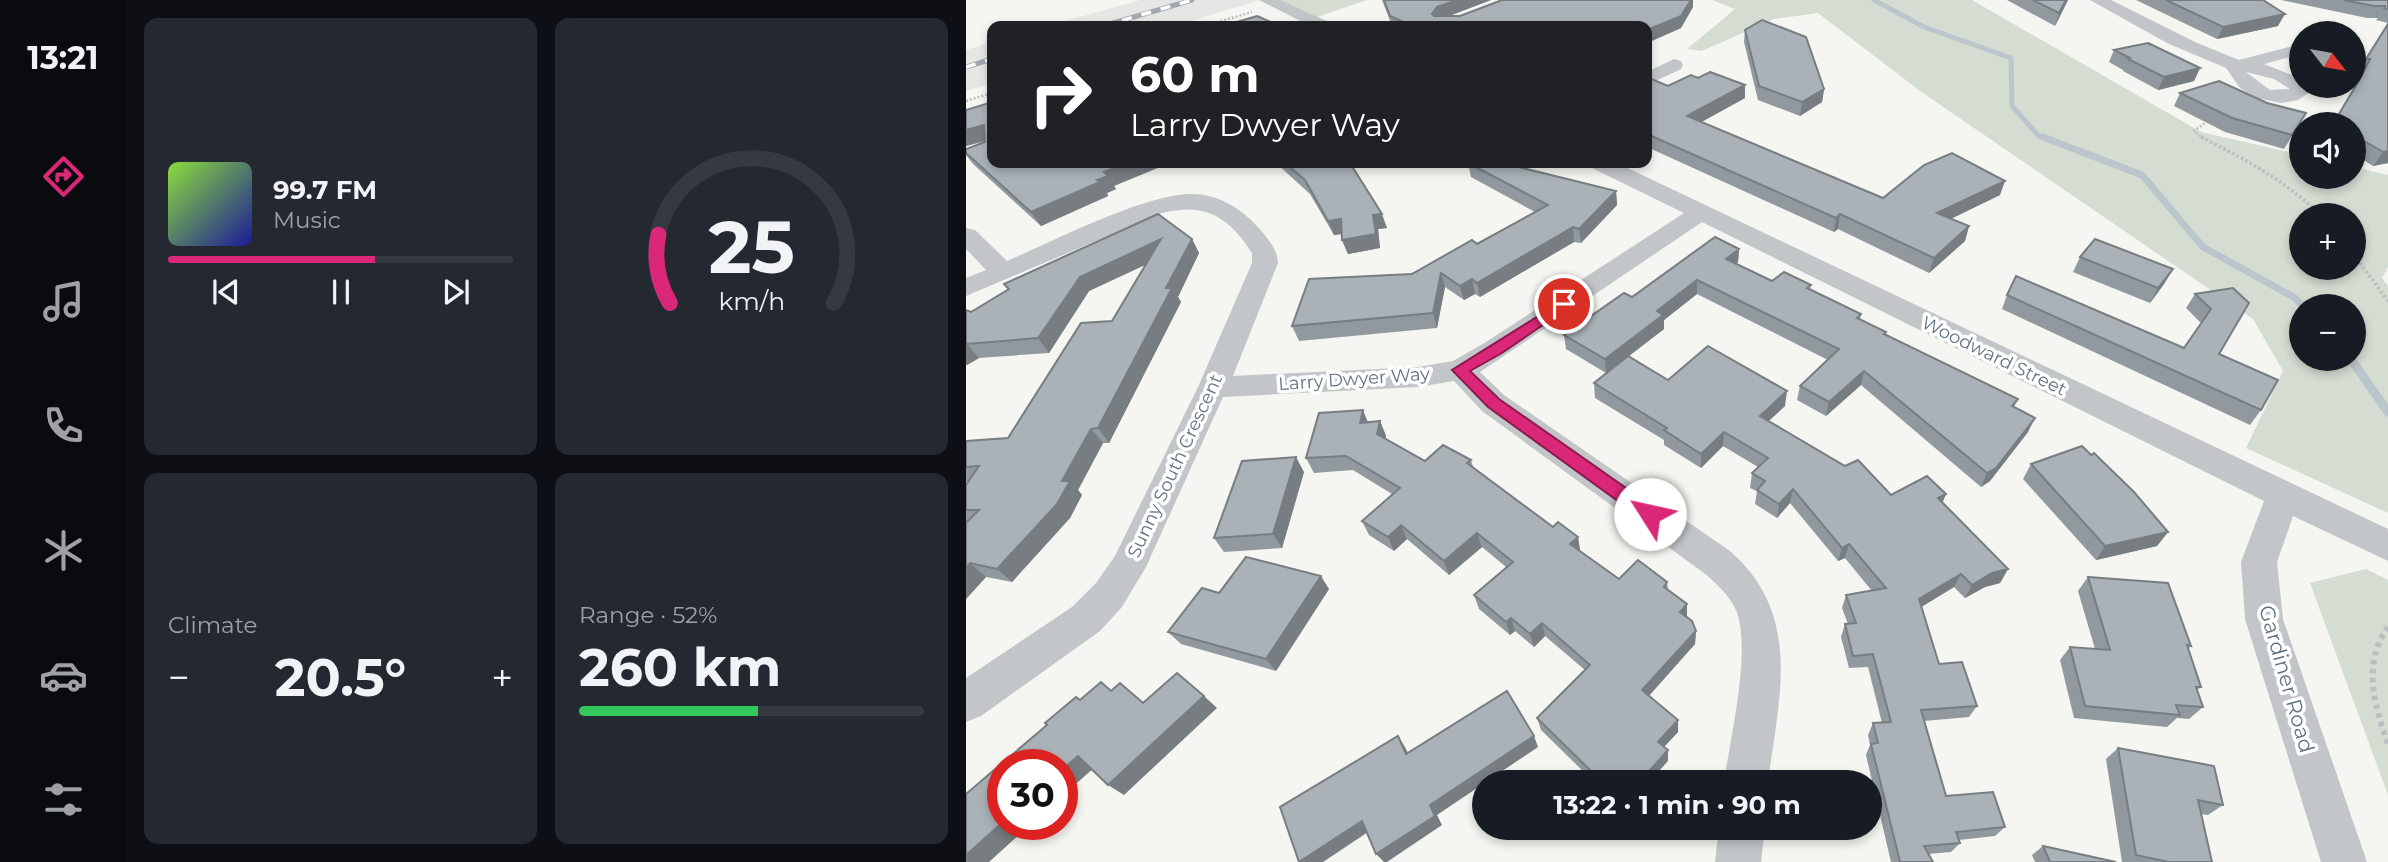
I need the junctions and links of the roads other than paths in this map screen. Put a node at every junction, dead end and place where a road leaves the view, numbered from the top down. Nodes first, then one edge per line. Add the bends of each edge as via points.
1 (2098, 0) edge
2 (1271, 2) edge
3 (1312, 21) edge
4 (2289, 52) edge
5 (1674, 65) dead end
6 (2236, 66) junction
7 (1652, 76) edge
8 (1611, 168) edge
9 (1700, 213) junction
10 (966, 235) edge
11 (1003, 272) junction
12 (966, 288) edge
13 (1460, 370) junction
14 (1213, 387) junction
15 (2283, 496) junction
16 (2388, 546) edge
17 (966, 702) edge
18 (1747, 770) edge
19 (1741, 840) edge
20 (1738, 862) edge
21 (2344, 862) edge

1 - 6 street
2 - 3 street
4 - 6 street
5 - 7 street
6 - 6 street via 2266,69 2301,89 2287,97 2259,92 2245,85
8 - 9 street, Woodward Street
9 - 13 street, Larry Dwyer Way
9 - 15 street, Woodward Street
10 - 11 street
11 - 12 street, Sunny South Crescent
11 - 14 street, Sunny South Crescent via 1200,190 1232,216 1265,253 1265,263
13 - 14 street, Larry Dwyer Way via 1418,377
13 - 18 street via 1493,403 1717,562 1749,596 1761,645
14 - 17 street, Sunny South Crescent via 1128,567 1109,595 1086,619
15 - 16 street, Woodward Street
15 - 21 street, Gardiner Road via 2259,562 2264,619
19 - 20 street

